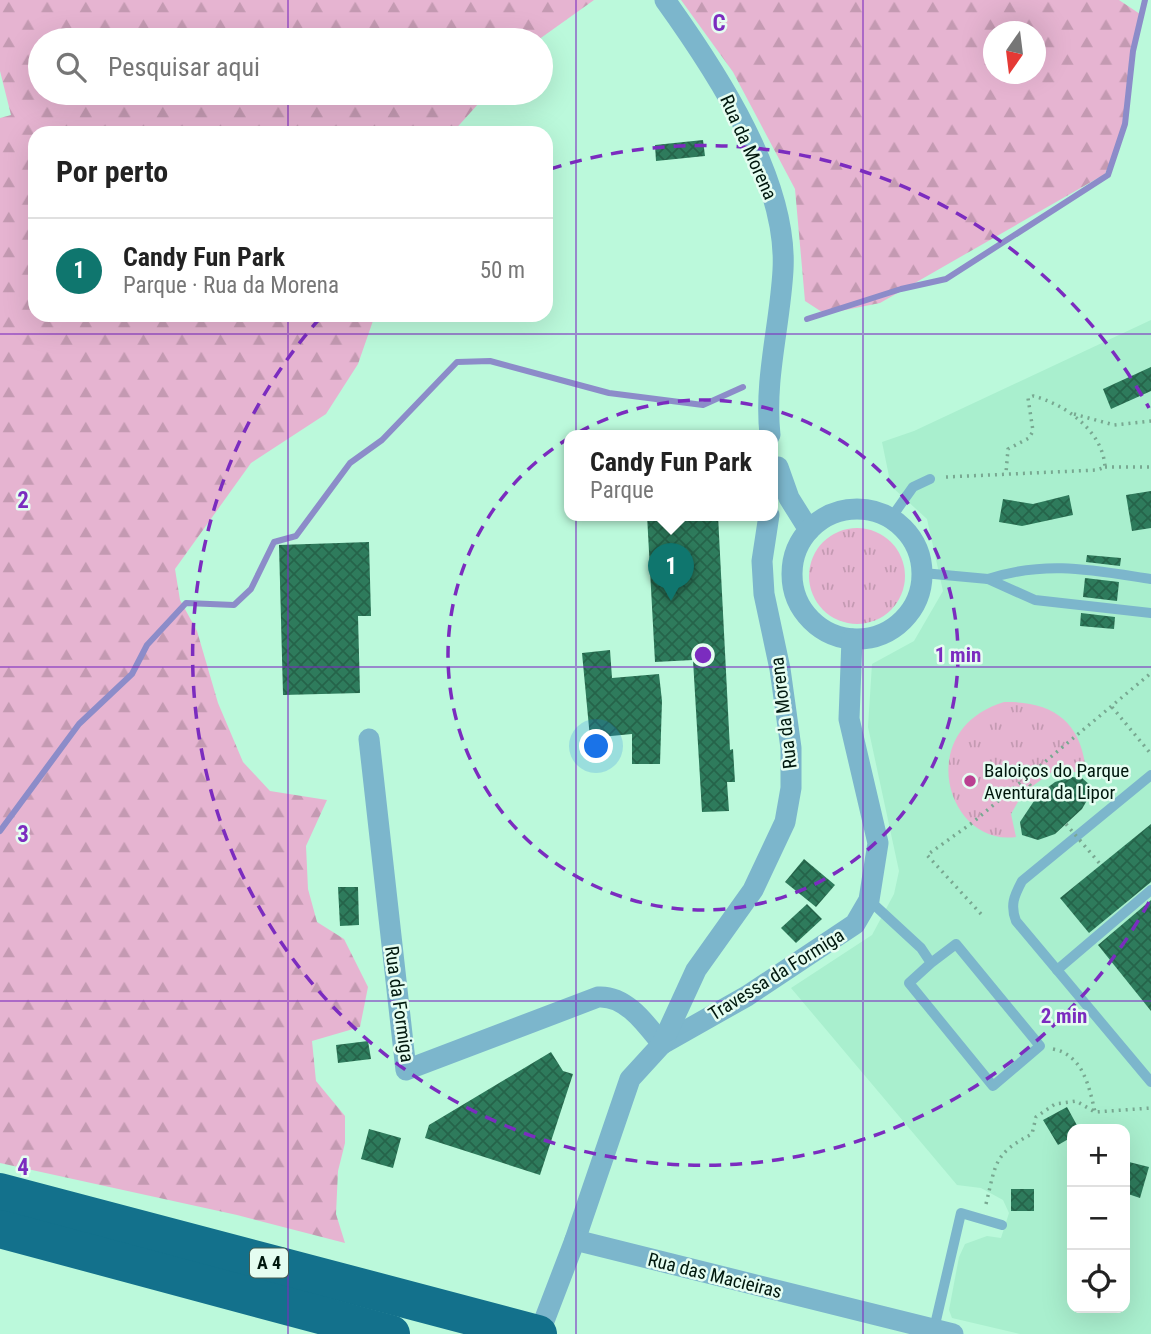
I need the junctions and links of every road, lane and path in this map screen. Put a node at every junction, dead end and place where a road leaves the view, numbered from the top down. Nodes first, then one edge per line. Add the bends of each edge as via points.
1 (666, 0) edge
2 (1072, 413) junction
3 (1151, 421) edge
4 (769, 430) edge
5 (778, 467) edge
6 (1105, 467) junction
7 (1151, 467) edge
8 (1006, 473) junction
9 (930, 479) joint
10 (891, 518) junction
11 (768, 521) edge
12 (809, 530) junction
13 (923, 573) junction
14 (988, 579) junction
15 (1151, 579) edge
16 (1151, 613) edge
17 (852, 639) junction
18 (1151, 673) edge
19 (1112, 706) junction
20 (369, 739) dead end
21 (1151, 754) edge
22 (1151, 775) edge
23 (1025, 779) junction
24 (1038, 795) dead end
25 (1066, 824) dead end
26 (1101, 865) dead end
27 (1151, 890) edge
28 (869, 900) junction
29 (981, 914) dead end
30 (931, 963) junction
31 (1056, 970) junction
32 (662, 1044) junction
33 (1040, 1046) junction
34 (1151, 1082) edge
35 (1150, 1105) edge
36 (1095, 1112) junction
37 (0, 1192) edge
38 (982, 1220) junction
39 (1002, 1225) dead end
40 (0, 1229) edge
41 (575, 1240) junction
42 (943, 1332) edge
43 (391, 1334) edge
44 (538, 1334) edge

1 - 4 street, Rua da Morena via 710,62 776,204 783,268 766,400
2 - 3 path via 1114,425
2 - 6 path via 1099,446
2 - 8 path via 1044,399 1028,398 1032,431 1029,438 1008,449
5 - 12 street via 789,498
6 - 7 path
6 - 8 path
8 - 9 path
9 - 10 lane via 913,486
10 - 12 street via 870,510 848,509 827,516
10 - 13 street via 908,532 919,551
11 - 32 street, Rua da Morena via 762,561 764,594 791,748 785,822 753,890 696,970
12 - 17 street via 795,557 793,588 814,623
13 - 14 lane
13 - 17 street via 920,594 894,628 874,637
14 - 15 lane via 1021,569 1060,567
14 - 16 lane via 1035,600
17 - 28 street, Travessa da Formiga via 849,719 878,843
18 - 19 path
19 - 21 path
19 - 23 path
20 - 32 street, Rua da Formiga via 406,1070 598,997 611,996 628,1008
22 - 31 lane via 1022,881 1014,895 1016,921
23 - 24 path
23 - 29 path via 927,855
25 - 26 path, bridge
27 - 31 lane
28 - 30 lane
28 - 32 street, Travessa da Formiga via 855,924 747,996
30 - 33 lane via 956,944
30 - 33 lane via 909,983 993,1086
31 - 34 lane
32 - 41 street via 630,1079
33 - 36 path via 1060,1050 1086,1073
35 - 36 path
36 - 38 path via 1076,1101 1055,1104 1036,1118 1032,1134 1007,1147 997,1161
37 - 44 highway, A 4
38 - 39 lane
38 - 42 lane via 961,1213
40 - 43 highway, A 4
41 - 42 street, Rua das Macieiras
41 - 44 street

